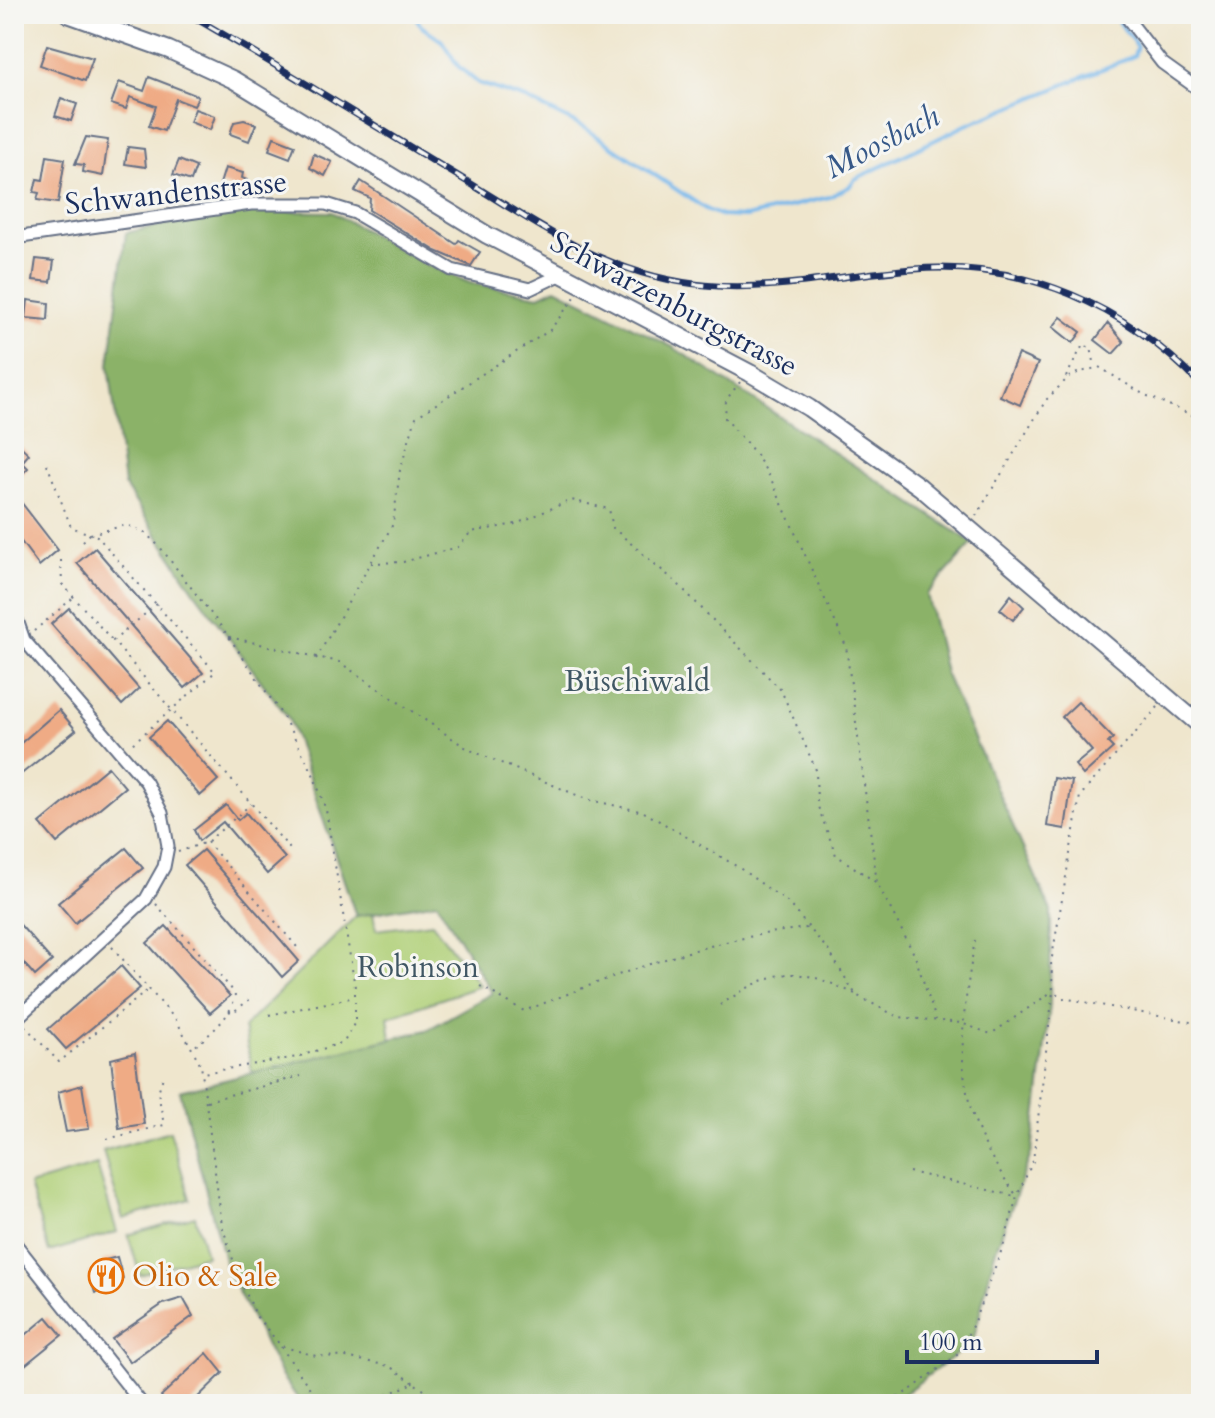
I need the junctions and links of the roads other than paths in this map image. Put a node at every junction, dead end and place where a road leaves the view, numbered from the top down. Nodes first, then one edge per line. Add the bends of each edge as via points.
1 (68, 14) edge
2 (1124, 14) edge
3 (1201, 91) edge
4 (14, 238) edge
5 (560, 275) junction
6 (16, 617) dead end
7 (1201, 726) edge
8 (19, 1023) edge
9 (14, 1242) edge
10 (142, 1404) edge

1 - 5 main road, Schwarzenburgstrasse via 234,80
2 - 3 street via 1162,63
4 - 5 street, Schwandenstrasse via 251,204 326,204 355,213 452,270 530,289
5 - 7 main road, Schwarzenburgstrasse via 750,373 867,447
6 - 8 street via 24,640 146,782 162,813 168,846 164,867 146,899
9 - 10 street

